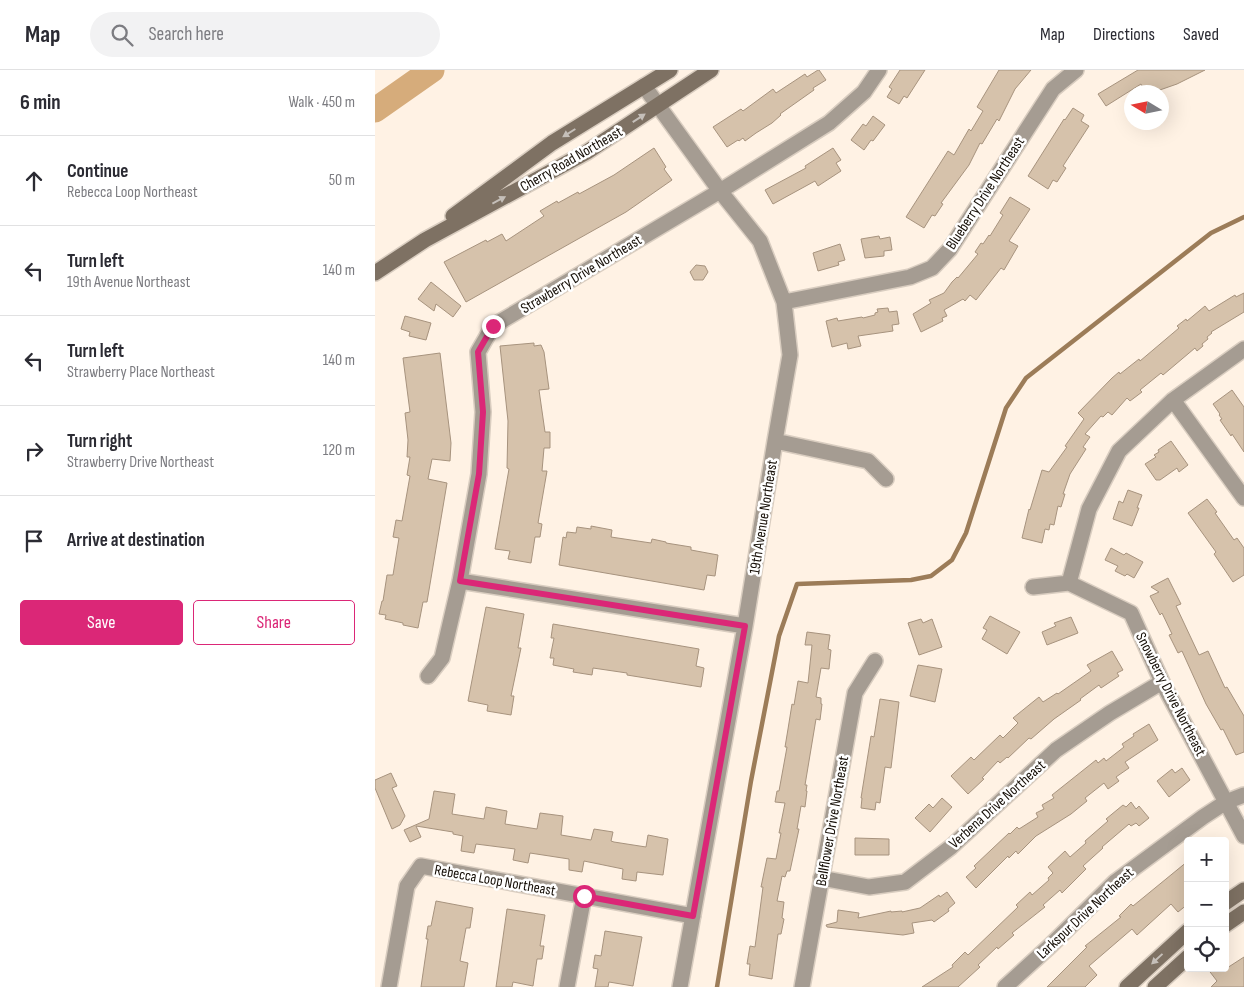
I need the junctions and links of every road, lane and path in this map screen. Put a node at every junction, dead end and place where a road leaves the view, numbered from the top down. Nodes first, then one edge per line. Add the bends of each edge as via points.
1 (670, 70) edge
2 (711, 70) edge
3 (879, 70) edge
4 (1077, 70) edge
5 (644, 86) junction
6 (658, 106) junction
7 (720, 191) junction
8 (425, 240) junction
9 (375, 272) edge
10 (784, 302) junction
11 (1244, 349) edge
12 (1173, 400) junction
13 (775, 441) junction
14 (886, 479) dead end
15 (1244, 498) edge
16 (460, 581) junction
17 (1069, 583) junction
18 (1033, 587) dead end
19 (745, 626) junction
20 (875, 661) dead end
21 (428, 676) dead end
22 (1162, 682) junction
23 (1244, 795) edge
24 (1226, 802) junction
25 (1244, 836) edge
26 (821, 878) junction
27 (1244, 890) edge
28 (584, 896) junction
29 (1229, 900) edge
30 (1244, 912) edge
31 (693, 916) junction
32 (1229, 922) edge
33 (1184, 935) edge
34 (1184, 961) edge
35 (389, 987) edge
36 (567, 987) edge
37 (680, 987) edge
38 (801, 987) edge
39 (1005, 987) edge
40 (1127, 987) edge
41 (1155, 987) edge

1 - 5 street, Cherry Road Northeast
2 - 6 street, Cherry Road Northeast
3 - 7 street, Strawberry Drive Northeast via 865,92 829,123
4 - 10 street, Blueberry Drive Northeast via 1053,89 950,249 931,268 910,277
5 - 6 street, 19th Avenue Northeast
5 -> 8 street, Cherry Road Northeast via 552,144
6 - 7 street, 19th Avenue Northeast
8 -> 6 street, Cherry Road Northeast via 587,152
7 - 10 street, 19th Avenue Northeast via 760,241
7 - 16 street, Strawberry Drive Northeast via 493,326 478,352 483,412 479,474
8 - 9 street, Cherry Road Northeast
10 - 13 street, 19th Avenue Northeast via 790,355
11 - 12 street
12 - 15 street
12 - 17 street via 1119,451 1089,509
13 - 14 street via 868,461
13 - 19 street, 19th Avenue Northeast
16 - 19 street
16 - 21 street, Strawberry Drive Northeast via 442,658
17 - 18 street
17 - 22 street, Snowberry Drive Northeast via 1131,613
19 - 31 street, 19th Avenue Northeast
20 - 26 street, Bellflower Drive Northeast via 855,693
22 - 24 street, Snowberry Drive Northeast
22 - 26 street, Verbena Drive Northeast via 1056,750 951,847 905,882 869,887
23 - 24 street, Larkspur Drive Northeast
24 - 25 street, Snowberry Drive Northeast
24 - 39 street, Larkspur Drive Northeast via 1115,882
26 - 38 street, Bellflower Drive Northeast
27 - 29 street
28 - 31 street, Rebecca Loop Northeast
28 - 35 street, Rebecca Loop Northeast via 421,866 407,886
28 - 36 street
30 - 32 street
31 - 37 street, 19th Avenue Northeast
33 -> 40 street
34 - 41 street

